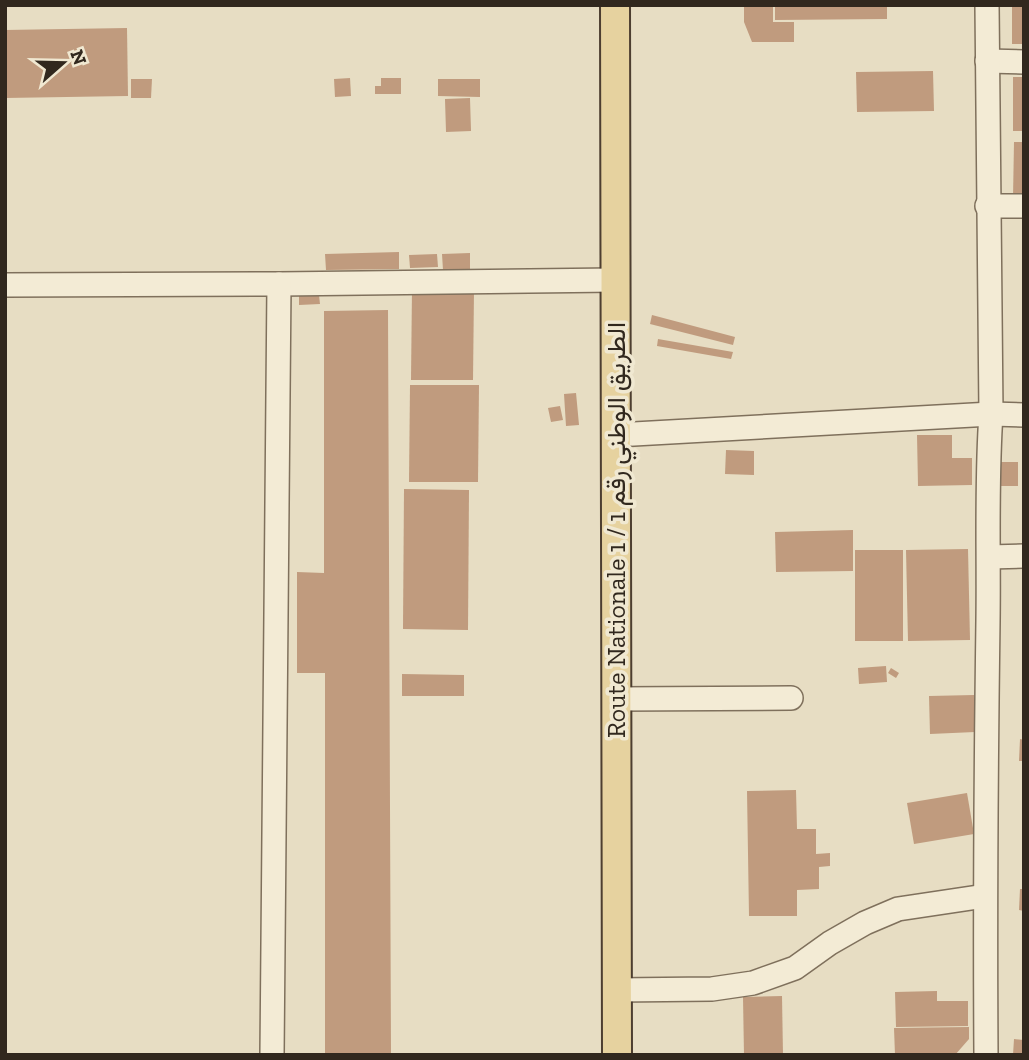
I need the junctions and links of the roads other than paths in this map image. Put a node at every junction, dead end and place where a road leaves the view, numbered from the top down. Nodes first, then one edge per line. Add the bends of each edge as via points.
1 (615, 5) edge
2 (987, 5) edge
3 (987, 61) junction
4 (1024, 62) edge
5 (987, 206) junction
6 (1024, 206) edge
7 (615, 280) junction
8 (279, 284) junction
9 (5, 285) edge
10 (991, 414) junction
11 (1024, 415) edge
12 (616, 435) junction
13 (1024, 556) edge
14 (989, 557) junction
15 (791, 698) dead end
16 (617, 699) junction
17 (985, 896) junction
18 (617, 990) junction
19 (272, 1055) edge
20 (617, 1055) edge
21 (986, 1055) edge

1 - 7 main road, Route Nationale 1 / الطريق الوطني رقم 1
2 - 3 street
3 - 4 street
3 - 5 street
5 - 6 street
5 - 10 street
7 - 8 street
7 - 12 main road, Route Nationale 1 / الطريق الوطني رقم 1
8 - 9 street
8 - 19 street
10 - 11 street
10 - 12 street
10 - 14 street
12 - 16 main road, Route Nationale 1 / الطريق الوطني رقم 1
13 - 14 street
14 - 17 street
15 - 16 street
16 - 18 main road, Route Nationale 1 / الطريق الوطني رقم 1
17 - 18 street via 898,909 830,943 795,968 753,983 712,989
17 - 21 street
18 - 20 main road, Route Nationale 1 / الطريق الوطني رقم 1

